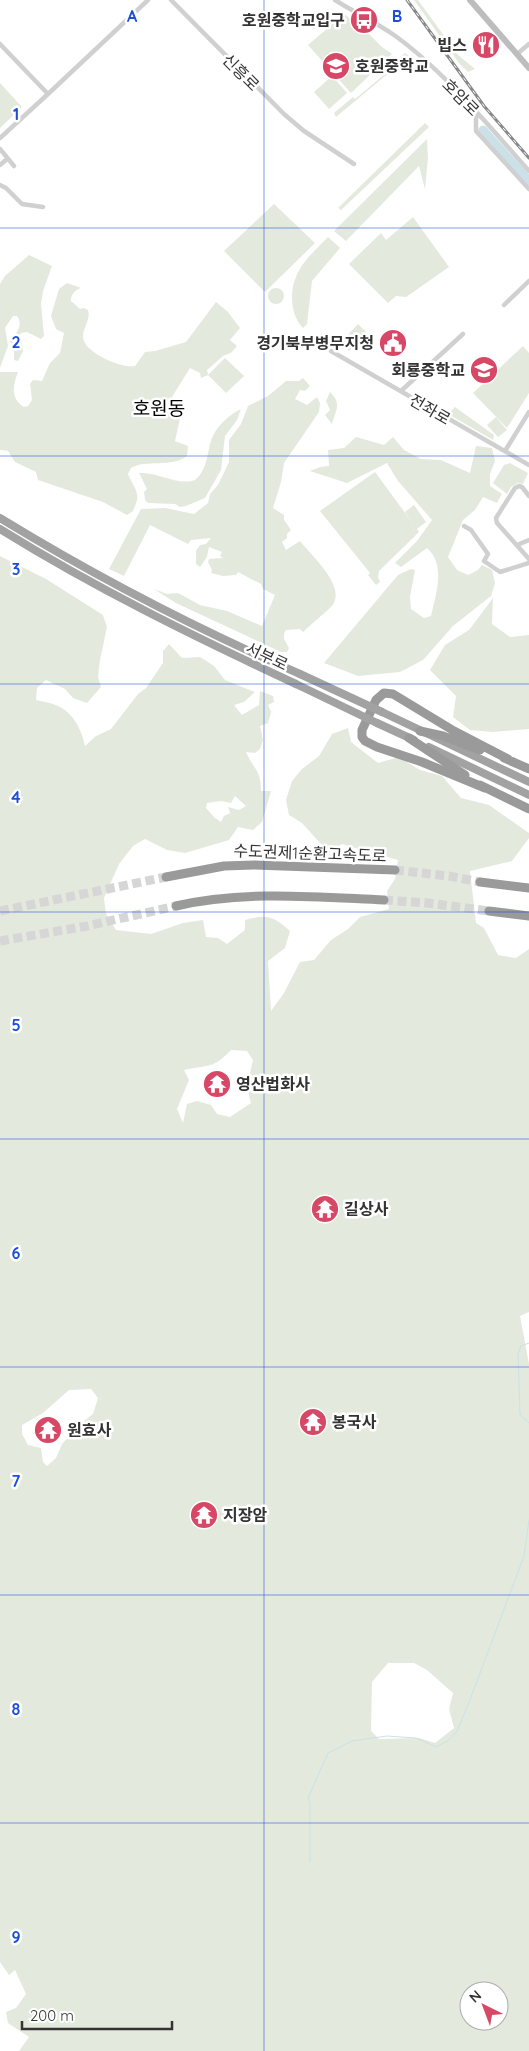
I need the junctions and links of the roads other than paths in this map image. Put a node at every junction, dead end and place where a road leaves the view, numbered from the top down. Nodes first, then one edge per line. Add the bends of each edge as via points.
1 (148, 0) edge
2 (171, 0) edge
3 (335, 0) edge
4 (470, 0) edge
5 (0, 44) edge
6 (529, 44) edge
7 (517, 54) junction
8 (529, 68) edge
9 (48, 94) junction
10 (476, 111) junction
11 (0, 138) edge
12 (0, 149) edge
13 (7, 159) junction
14 (354, 164) dead end
15 (0, 165) edge
16 (14, 166) dead end
17 (529, 171) edge
18 (0, 185) edge
19 (529, 189) edge
20 (43, 207) dead end
21 (529, 281) edge
22 (504, 305) dead end
23 (462, 334) dead end
24 (331, 352) dead end
25 (401, 391) junction
26 (529, 412) edge
27 (505, 451) junction
28 (529, 465) edge
29 (529, 496) edge
30 (0, 518) edge
31 (464, 526) dead end
32 (0, 529) edge
33 (529, 540) edge
34 (517, 545) junction
35 (529, 561) edge
36 (420, 731) junction
37 (409, 738) junction
38 (508, 759) junction
39 (529, 769) edge
40 (529, 782) edge
41 (485, 788) junction
42 (529, 795) edge
43 (529, 809) edge
44 (395, 870) tunnel mouth
45 (166, 877) tunnel mouth
46 (480, 882) tunnel mouth
47 (529, 888) edge
48 (384, 900) tunnel mouth
49 (176, 906) tunnel mouth
50 (489, 911) tunnel mouth
51 (529, 916) edge

1 - 9 street
2 - 14 street, 신흥로 via 285,115
3 - 10 street, 호암로 via 394,35
4 - 7 main road
5 - 9 street
6 - 7 street
7 - 8 main road
9 - 11 street
10 - 17 street, 호암로
10 - 19 street via 476,131
12 - 13 street
13 - 15 street
13 - 16 street
18 - 20 street via 22,204
21 - 22 street
23 - 25 street
24 - 25 street, 전좌로
25 - 27 street, 전좌로
26 - 27 street
27 - 28 street, 전좌로
29 - 34 street via 522,487 516,488 496,518
30 - 36 highway, 서부로, bridge via 164,611
31 - 35 street via 471,530 488,554 484,561 500,572
32 - 37 highway, 서부로, bridge via 152,615
33 - 34 street
34 - 35 street
36 - 38 highway
36 - 40 highway, 서부로
37 - 41 highway
37 - 42 highway, 서부로
38 - 39 highway
38 - 41 highway via 394,694 384,693 378,697 362,730 365,741
41 - 43 highway
44 - 45 highway, 수도권제1순환고속도로 via 224,866
46 - 47 highway
48 - 49 highway via 219,898
50 - 51 highway

